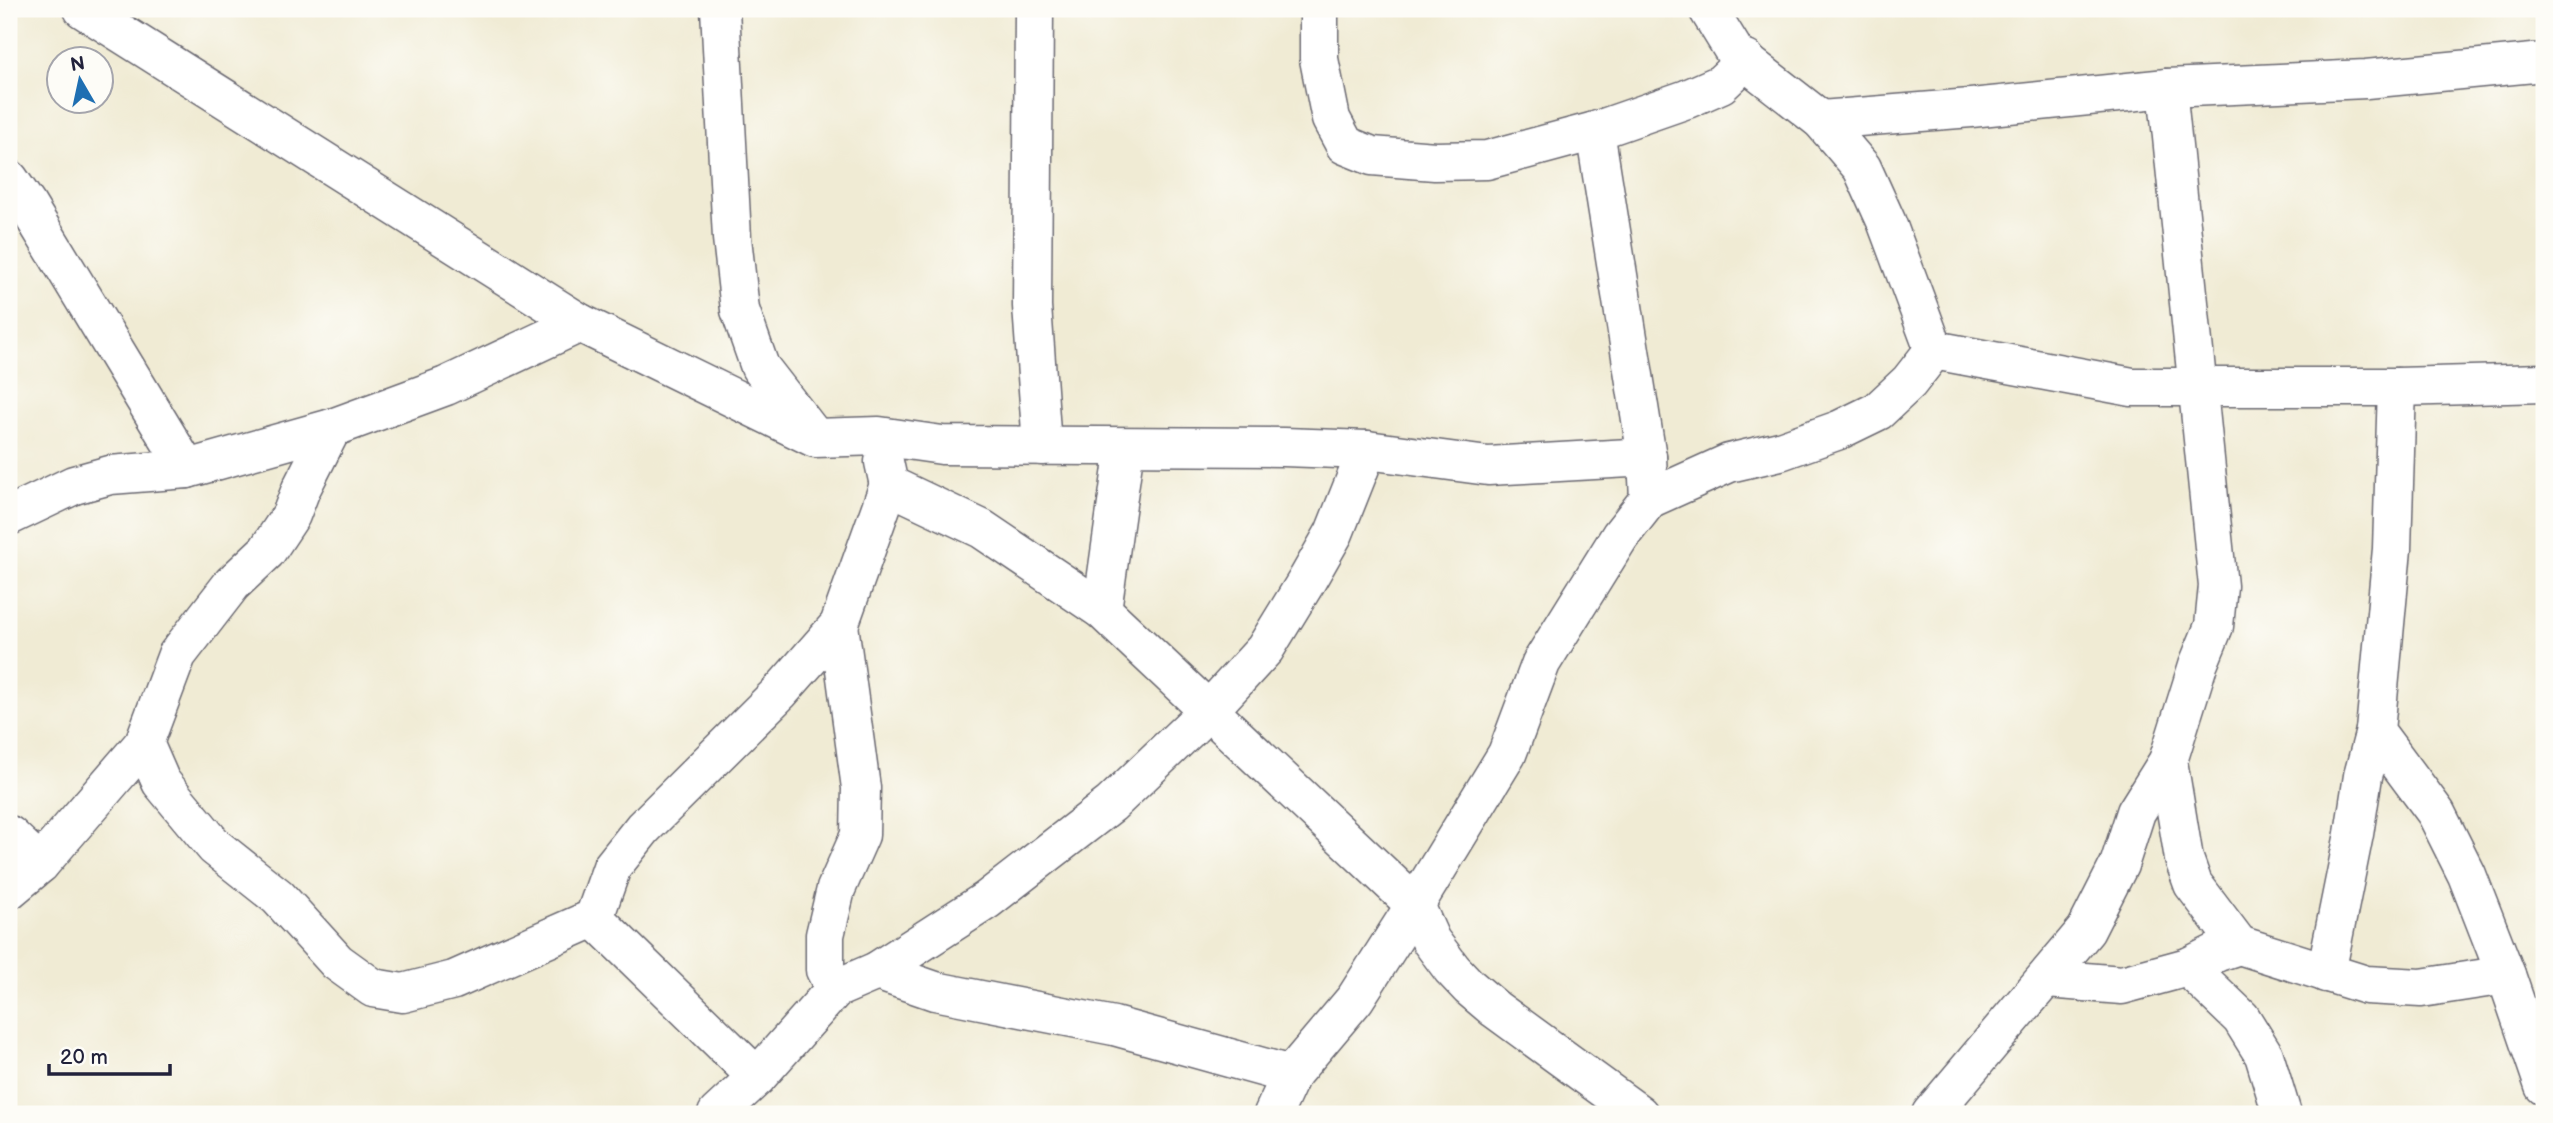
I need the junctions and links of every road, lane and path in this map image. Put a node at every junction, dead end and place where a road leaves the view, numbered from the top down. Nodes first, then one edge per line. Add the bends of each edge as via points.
1 (83, 9) edge
2 (720, 9) edge
3 (1034, 9) edge
4 (1319, 9) edge
5 (1709, 9) edge
6 (1746, 60) junction
7 (2543, 61) edge
8 (2167, 88) junction
9 (1821, 120) junction
10 (1595, 131) junction
11 (9, 179) edge
12 (580, 323) junction
13 (1934, 350) junction
14 (2544, 383) edge
15 (2197, 387) junction
16 (2397, 387) junction
17 (332, 428) junction
18 (879, 436) junction
19 (815, 438) junction
20 (1042, 446) junction
21 (1125, 447) junction
22 (1367, 450) junction
23 (1647, 457) junction
24 (187, 469) junction
25 (889, 485) junction
26 (1649, 499) junction
27 (9, 516) edge
28 (1102, 610) junction
29 (839, 625) junction
30 (1209, 710) junction
31 (2375, 731) junction
32 (144, 743) junction
33 (2168, 761) junction
34 (9, 835) edge
35 (40, 864) junction
36 (9, 890) edge
37 (1415, 905) junction
38 (594, 918) junction
39 (2239, 945) junction
40 (2188, 967) junction
41 (877, 971) junction
42 (2326, 973) junction
43 (2506, 975) junction
44 (2047, 979) junction
45 (835, 989) junction
46 (1291, 1074) junction
47 (757, 1077) junction
48 (2544, 1086) edge
49 (1593, 1097) edge
50 (717, 1114) edge
51 (1273, 1114) edge
52 (1639, 1114) edge
53 (1931, 1114) edge
54 (2282, 1114) edge

1 - 12 street
2 - 19 street via 740,310 760,367
3 - 20 street via 1032,306
4 - 10 street via 1319,59 1331,119 1346,145 1372,156 1487,160
5 - 6 street via 1735,53
6 - 9 street
6 - 10 street via 1721,84
7 - 8 street via 2366,79
8 - 9 street
8 - 15 street
9 - 13 street via 1862,168
10 - 23 street
11 - 24 street
12 - 17 street via 446,386
12 - 19 street
13 - 15 street via 2132,387
13 - 26 street via 1878,411 1780,451 1729,463
14 - 16 street
15 - 16 street
15 - 33 street via 2218,586 2214,626
16 - 31 street via 2392,549
17 - 24 street
17 - 32 street via 291,515 267,551 232,584 177,655
18 - 19 street
18 - 20 street via 942,444
18 - 25 street
20 - 21 street
21 - 22 street
21 - 28 street
22 - 23 street via 1488,466
22 - 30 street via 1334,533 1306,582 1265,649
23 - 26 street
24 - 27 street via 110,475 74,485
25 - 28 street via 982,529
25 - 29 street
26 - 37 street via 1620,536 1541,663 1507,754
28 - 30 street
29 - 38 street via 635,838 612,867
29 - 45 street via 861,788 860,835 835,889 825,935 825,970
30 - 37 street
30 - 41 street via 1111,804 988,900
31 - 42 street
31 - 43 street via 2436,813 2467,875
32 - 35 street
32 - 38 street via 161,782 215,847 278,897 337,961 373,988 403,993 454,980
33 - 39 street via 2184,859 2193,884
33 - 44 street via 2136,812 2119,865 2086,930
34 - 35 street
35 - 36 street
37 - 46 street via 1355,999
37 - 49 street via 1431,941 1452,969
38 - 47 street
39 - 40 street
39 - 42 street
40 - 44 street via 2122,985
40 - 54 street via 2241,1018 2264,1055
41 - 45 street
41 - 46 street via 935,991 1114,1026
42 - 43 street via 2366,985 2421,988
43 - 48 street
44 - 53 street
45 - 47 street
46 - 51 street
47 - 50 street
49 - 52 street

